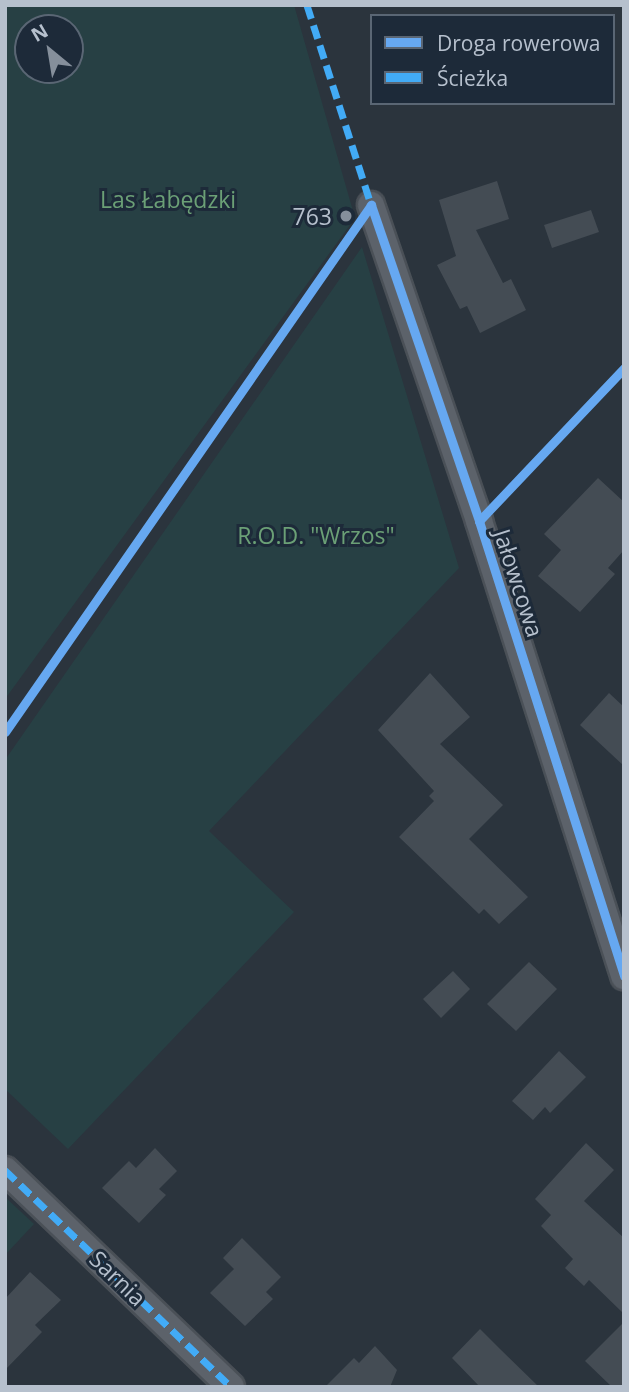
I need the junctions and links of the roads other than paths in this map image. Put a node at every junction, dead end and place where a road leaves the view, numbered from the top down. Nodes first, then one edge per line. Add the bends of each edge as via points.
1 (371, 205) dead end
2 (624, 976) edge
3 (5, 1170) edge
4 (231, 1387) edge

1 - 2 street, Jałowcowa via 479,521
3 - 4 street, Sarnia

